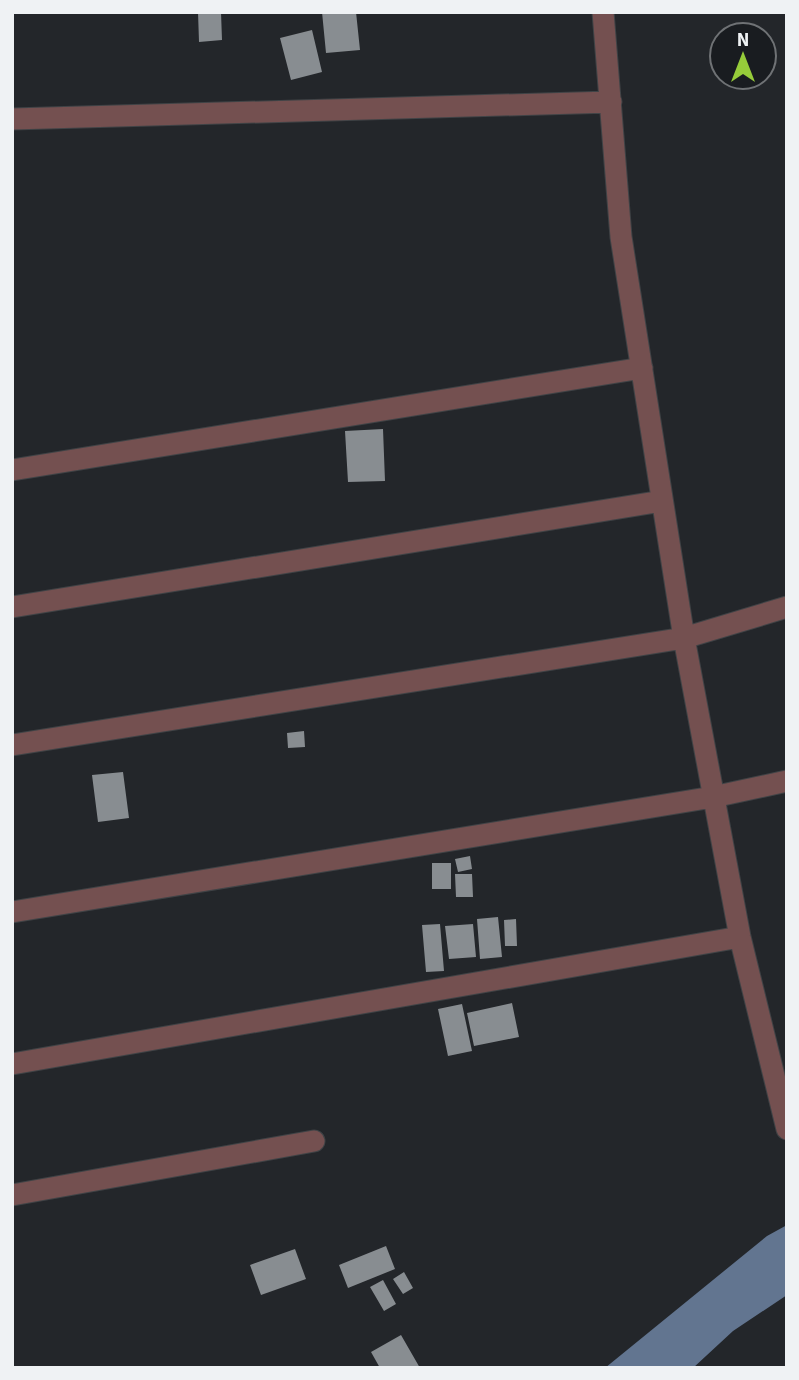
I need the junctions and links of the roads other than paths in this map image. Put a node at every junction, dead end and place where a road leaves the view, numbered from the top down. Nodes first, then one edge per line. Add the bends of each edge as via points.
1 (603, 12) edge
2 (611, 102) junction
3 (12, 119) edge
4 (642, 368) junction
5 (12, 470) edge
6 (662, 500) junction
7 (12, 607) edge
8 (787, 607) edge
9 (684, 638) junction
10 (12, 745) edge
11 (787, 781) edge
12 (713, 797) junction
13 (12, 912) edge
14 (740, 937) junction
15 (12, 1064) edge
16 (787, 1129) edge
17 (314, 1142) dead end
18 (12, 1195) edge

1 - 2 street
2 - 3 street
2 - 4 street via 621,237
4 - 5 street
4 - 6 street
6 - 7 street
6 - 9 street
8 - 9 street
9 - 10 street
9 - 12 street
11 - 12 street
12 - 13 street
12 - 14 street
14 - 15 street
14 - 16 street
17 - 18 street

